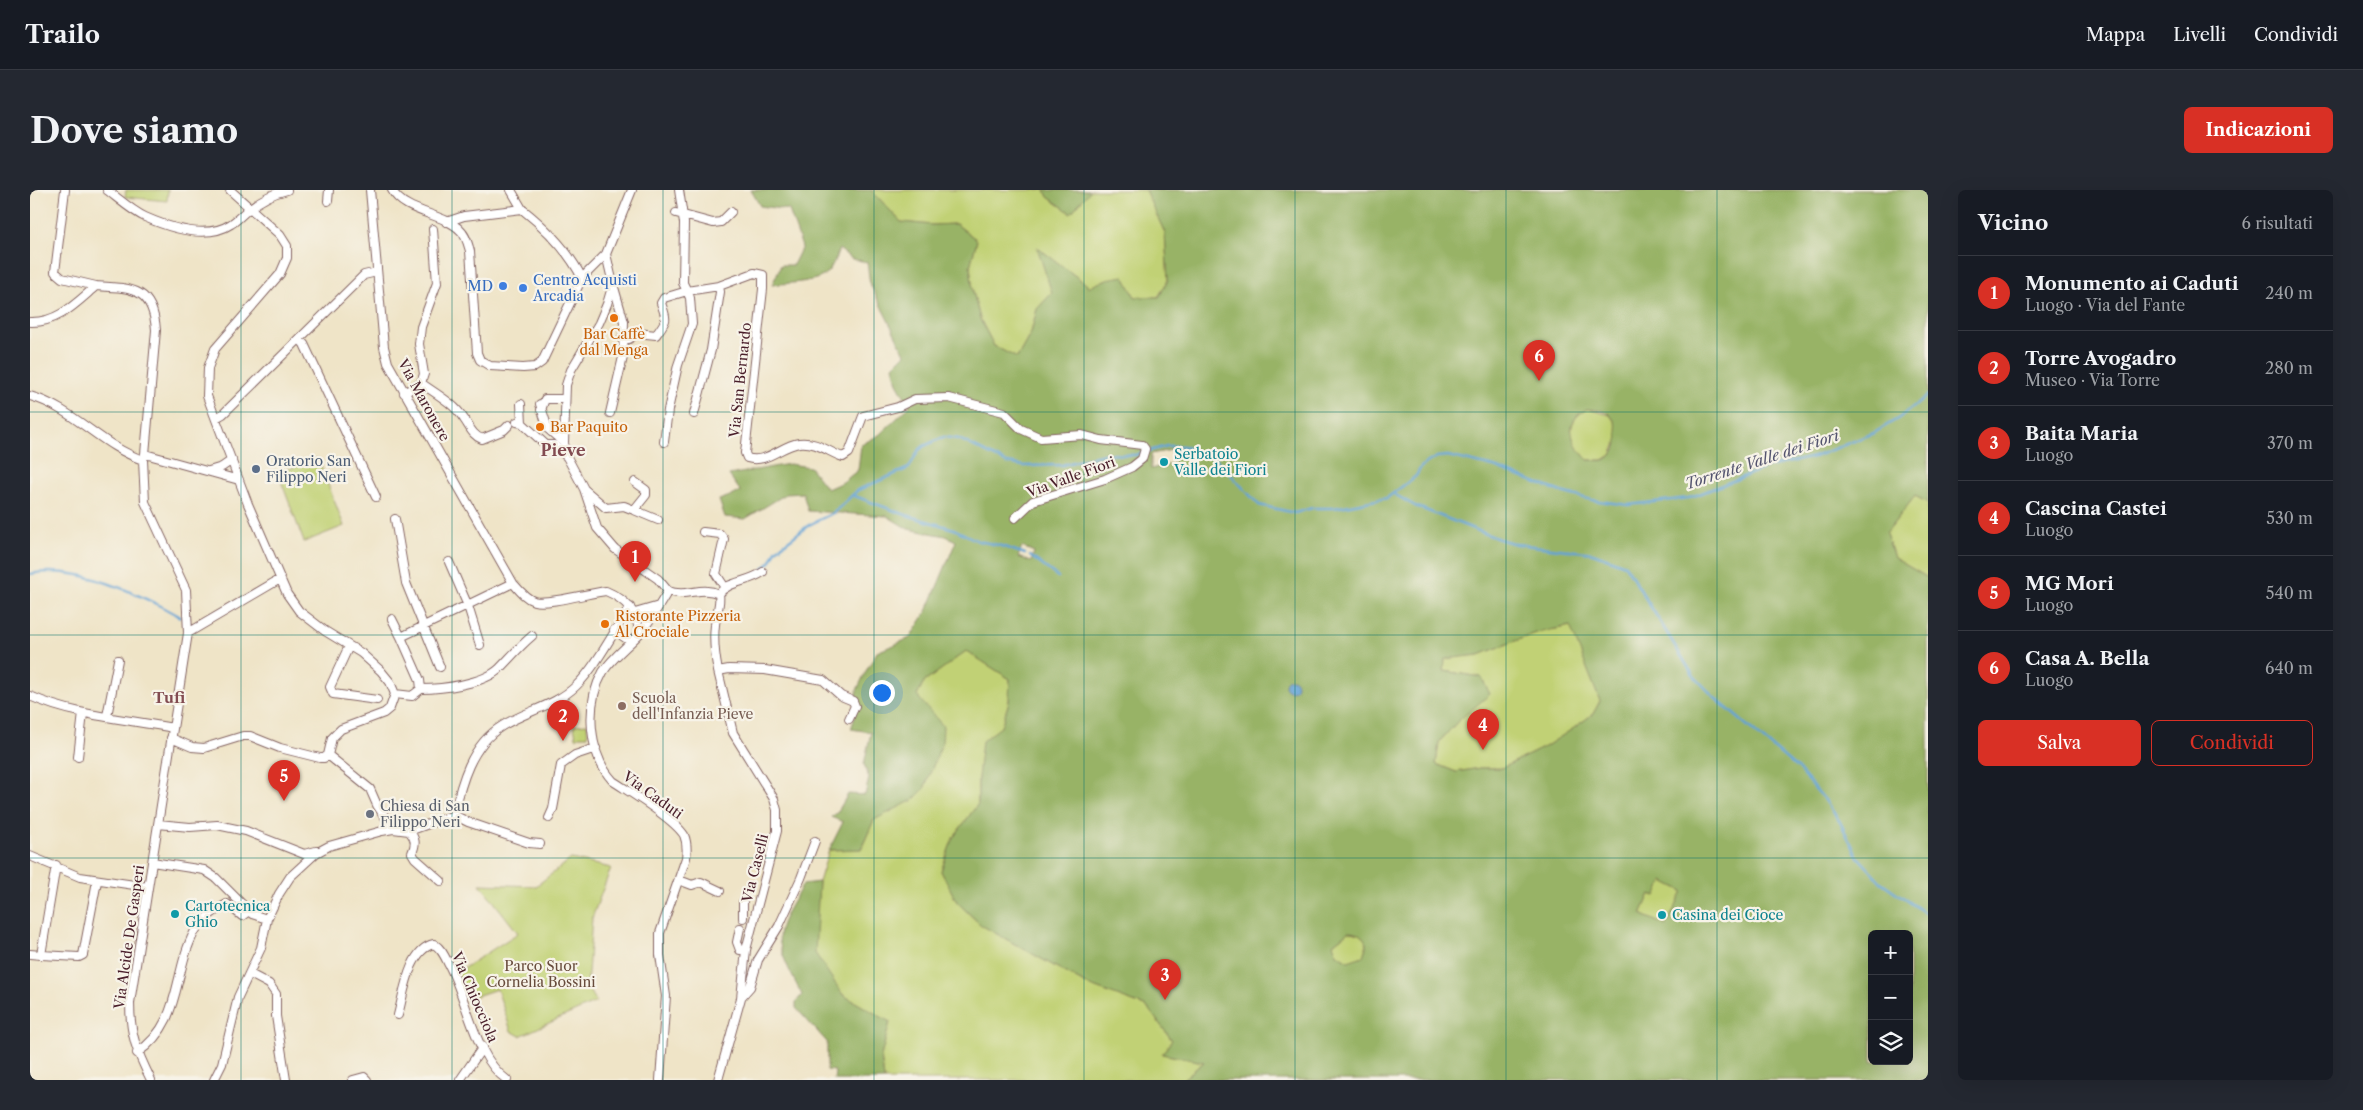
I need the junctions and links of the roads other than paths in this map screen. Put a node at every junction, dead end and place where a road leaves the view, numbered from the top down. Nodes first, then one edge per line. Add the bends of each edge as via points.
1 (65, 190) edge
2 (107, 190) edge
3 (230, 190) edge
4 (287, 190) edge
5 (328, 190) edge
6 (370, 190) edge
7 (392, 190) edge
8 (511, 190) edge
9 (632, 190) edge
10 (679, 190) edge
11 (328, 201) dead end
12 (249, 209) junction
13 (522, 209) junction
14 (731, 212) dead end
15 (679, 214) junction
16 (446, 222) junction
17 (433, 229) dead end
18 (606, 254) junction
19 (377, 272) junction
20 (582, 278) junction
21 (613, 284) junction
22 (96, 286) junction
23 (719, 286) junction
24 (687, 291) junction
25 (30, 322) edge
26 (298, 339) junction
27 (622, 339) junction
28 (421, 383) junction
29 (404, 393) junction
30 (30, 396) edge
31 (565, 398) junction
32 (906, 402) joint
33 (521, 404) dead end
34 (610, 413) dead end
35 (694, 414) dead end
36 (216, 418) junction
37 (509, 425) dead end
38 (664, 442) dead end
39 (564, 443) junction
40 (144, 457) junction
41 (567, 457) junction
42 (232, 460) junction
43 (209, 471) junction
44 (239, 480) junction
45 (635, 482) dead end
46 (584, 489) junction
47 (376, 497) dead end
48 (634, 510) junction
49 (1015, 518) dead end
50 (395, 519) dead end
51 (658, 520) dead end
52 (703, 532) dead end
53 (449, 562) dead end
54 (763, 572) dead end
55 (280, 579) junction
56 (513, 583) junction
57 (724, 586) junction
58 (668, 591) junction
59 (719, 594) junction
60 (468, 606) junction
61 (659, 606) junction
62 (633, 610) junction
63 (392, 619) dead end
64 (423, 626) junction
65 (614, 630) junction
66 (188, 633) junction
67 (639, 633) junction
68 (532, 636) dead end
69 (401, 637) junction
70 (631, 642) junction
71 (480, 645) dead end
72 (349, 646) junction
73 (118, 660) dead end
74 (440, 667) dead end
75 (718, 672) junction
76 (421, 688) junction
77 (395, 694) junction
78 (30, 696) edge
79 (377, 700) dead end
80 (83, 713) junction
81 (107, 716) junction
82 (849, 720) dead end
83 (173, 728) junction
84 (171, 738) junction
85 (596, 748) junction
86 (328, 755) junction
87 (78, 757) dead end
88 (454, 815) junction
89 (549, 818) dead end
90 (158, 824) junction
91 (391, 825) junction
92 (413, 830) junction
93 (815, 841) dead end
94 (540, 844) dead end
95 (325, 848) junction
96 (30, 856) edge
97 (152, 862) junction
98 (56, 865) junction
99 (679, 880) junction
100 (97, 881) junction
101 (441, 881) dead end
102 (148, 887) junction
103 (720, 891) dead end
104 (743, 902) dead end
105 (249, 911) junction
106 (743, 918) dead end
107 (267, 919) junction
108 (740, 928) dead end
109 (746, 950) junction
110 (30, 954) edge
111 (41, 955) junction
112 (250, 974) junction
113 (741, 998) junction
114 (398, 1015) dead end
115 (483, 1047) junction
116 (137, 1053) junction
117 (151, 1080) edge
118 (214, 1080) edge
119 (286, 1080) edge
120 (353, 1080) edge
121 (367, 1080) edge
122 (460, 1080) edge
123 (507, 1080) edge
124 (660, 1080) edge
125 (718, 1080) edge

1 - 22 street, Via Alcide De Gasperi via 54,266 62,278
2 - 12 street via 144,217 166,225 206,232 229,226
3 - 12 street
4 - 12 street
5 - 11 street
6 - 19 street, Via Maronere
7 - 16 street via 406,203
8 - 13 street
9 - 18 street
10 - 15 street
12 - 36 street via 280,235 287,246 288,258 280,274 214,349 206,384
13 - 16 street via 464,216
13 - 20 street via 560,245
14 - 15 street via 721,222 713,223
15 - 24 street via 684,223 683,283
16 - 20 street via 460,229 470,251 477,353 484,364 523,368 535,367 542,362
17 - 28 street via 437,283 421,327 419,344 424,374
18 - 20 street
18 - 21 street
19 - 26 street via 364,275
19 - 29 street, Via Maronere via 384,347 388,363
21 - 27 street via 624,322
21 - 31 street via 599,323 570,370
22 - 25 street via 57,318
22 - 40 street, Via Alcide De Gasperi via 136,290 149,301 155,312
23 - 24 street, Via San Bernardo
23 - 32 street, Via San Bernardo via 754,273 763,274 747,458 759,460 799,443 818,444 843,457 849,453 863,416
23 - 35 street via 711,350
24 - 27 street, Via San Bernardo via 664,298 661,303 667,313 666,319 656,335 637,333 629,339
24 - 38 street via 692,324 678,365
26 - 36 street
26 - 47 street via 304,344
27 - 34 street via 623,357
28 - 29 street
28 - 37 street via 460,413 475,437 482,440
29 - 56 street, Via Maronere
30 - 40 street via 48,401 73,416 126,455
31 - 39 street
31 - 39 street via 545,399 540,408 548,429
32 - 49 street, Via Valle Fiori via 949,398 1004,412 1021,429 1041,438 1082,435 1142,445 1145,449 1142,459 1132,467 1105,479 1033,501
33 - 41 street via 520,422 546,445 554,444
36 - 42 street
39 - 41 street
40 - 43 street
40 - 66 street, Via Alcide De Gasperi via 145,502 186,590
41 - 46 street
42 - 43 street
42 - 44 street
43 - 44 street
44 - 55 street
45 - 48 street via 646,490 646,495
46 - 48 street via 606,508 624,506
46 - 58 street via 597,528 605,538 615,549 658,579
48 - 51 street
50 - 64 street via 406,583
52 - 57 street via 720,534 724,539 716,574
53 - 60 street
54 - 57 street via 748,581
55 - 66 street
55 - 72 street via 299,611
56 - 60 street
56 - 62 street, Via Maronere via 534,601 545,602 606,591
57 - 59 street
58 - 59 street via 678,594 708,589
58 - 61 street, Via Caduti
59 - 75 street, Via Caselli via 714,652
60 - 64 street
60 - 71 street
61 - 62 street
61 - 67 street, Via Caduti
62 - 65 street
62 - 67 street
63 - 69 street
64 - 69 street
64 - 74 street
65 - 70 street
65 - 88 street via 585,677 574,688 542,708 502,726 487,739 466,771
66 - 83 street, Via Alcide De Gasperi
67 - 70 street, Via Caduti
68 - 76 street via 490,675 450,686
69 - 76 street
70 - 85 street, Via Caduti via 603,672 591,713
72 - 77 street via 381,671
72 - 79 street via 330,687 333,694
73 - 81 street
75 - 82 street via 728,669 765,670 822,680 841,696 853,701
75 - 109 street, Via Caselli via 733,733 774,799 777,810 777,831
76 - 77 street via 412,696
77 - 86 street via 390,708 384,713 341,729 332,738
78 - 80 street
80 - 81 street
80 - 87 street
81 - 83 street
83 - 84 street, Via Alcide De Gasperi
84 - 86 street via 192,747 204,748 250,736 320,758
84 - 90 street, Via Alcide De Gasperi
85 - 89 street via 575,755 561,765
85 - 99 street, Via Caduti via 613,781 658,812 684,836 686,858
86 - 91 street via 370,789
88 - 92 street
88 - 94 street via 529,843
90 - 95 street via 216,825 246,832 304,854
90 - 97 street, Via Alcide De Gasperi
91 - 92 street
91 - 95 street via 382,831
92 - 101 street via 416,846 412,853
93 - 113 street via 779,926 758,960 750,987
95 - 107 street via 283,886
96 - 98 street
97 - 102 street, Via Alcide De Gasperi
97 - 105 street via 204,870
98 - 100 street
98 - 111 street
99 - 103 street via 692,885 702,882
99 - 124 street, Via Caduti via 660,933 666,996
100 - 102 street
100 - 111 street via 83,955
102 - 116 street, Via Alcide De Gasperi via 130,1003 130,1025
104 - 106 street
105 - 107 street
105 - 116 street via 242,916 227,904 210,914 195,930 169,1017 148,1046
107 - 112 street via 261,948
108 - 109 street via 737,942 740,950
109 - 113 street, Via Caselli
110 - 111 street
112 - 118 street via 238,997 222,1064
112 - 119 street via 269,984 276,994 276,1016
113 - 125 street, Via Caselli
114 - 115 street, Via Chiocciola via 414,961 427,945 434,944 440,947 452,971 468,1018
115 - 122 street
115 - 123 street, Via Chiocciola via 495,1072
116 - 117 street, Via Alcide De Gasperi
120 - 121 street

